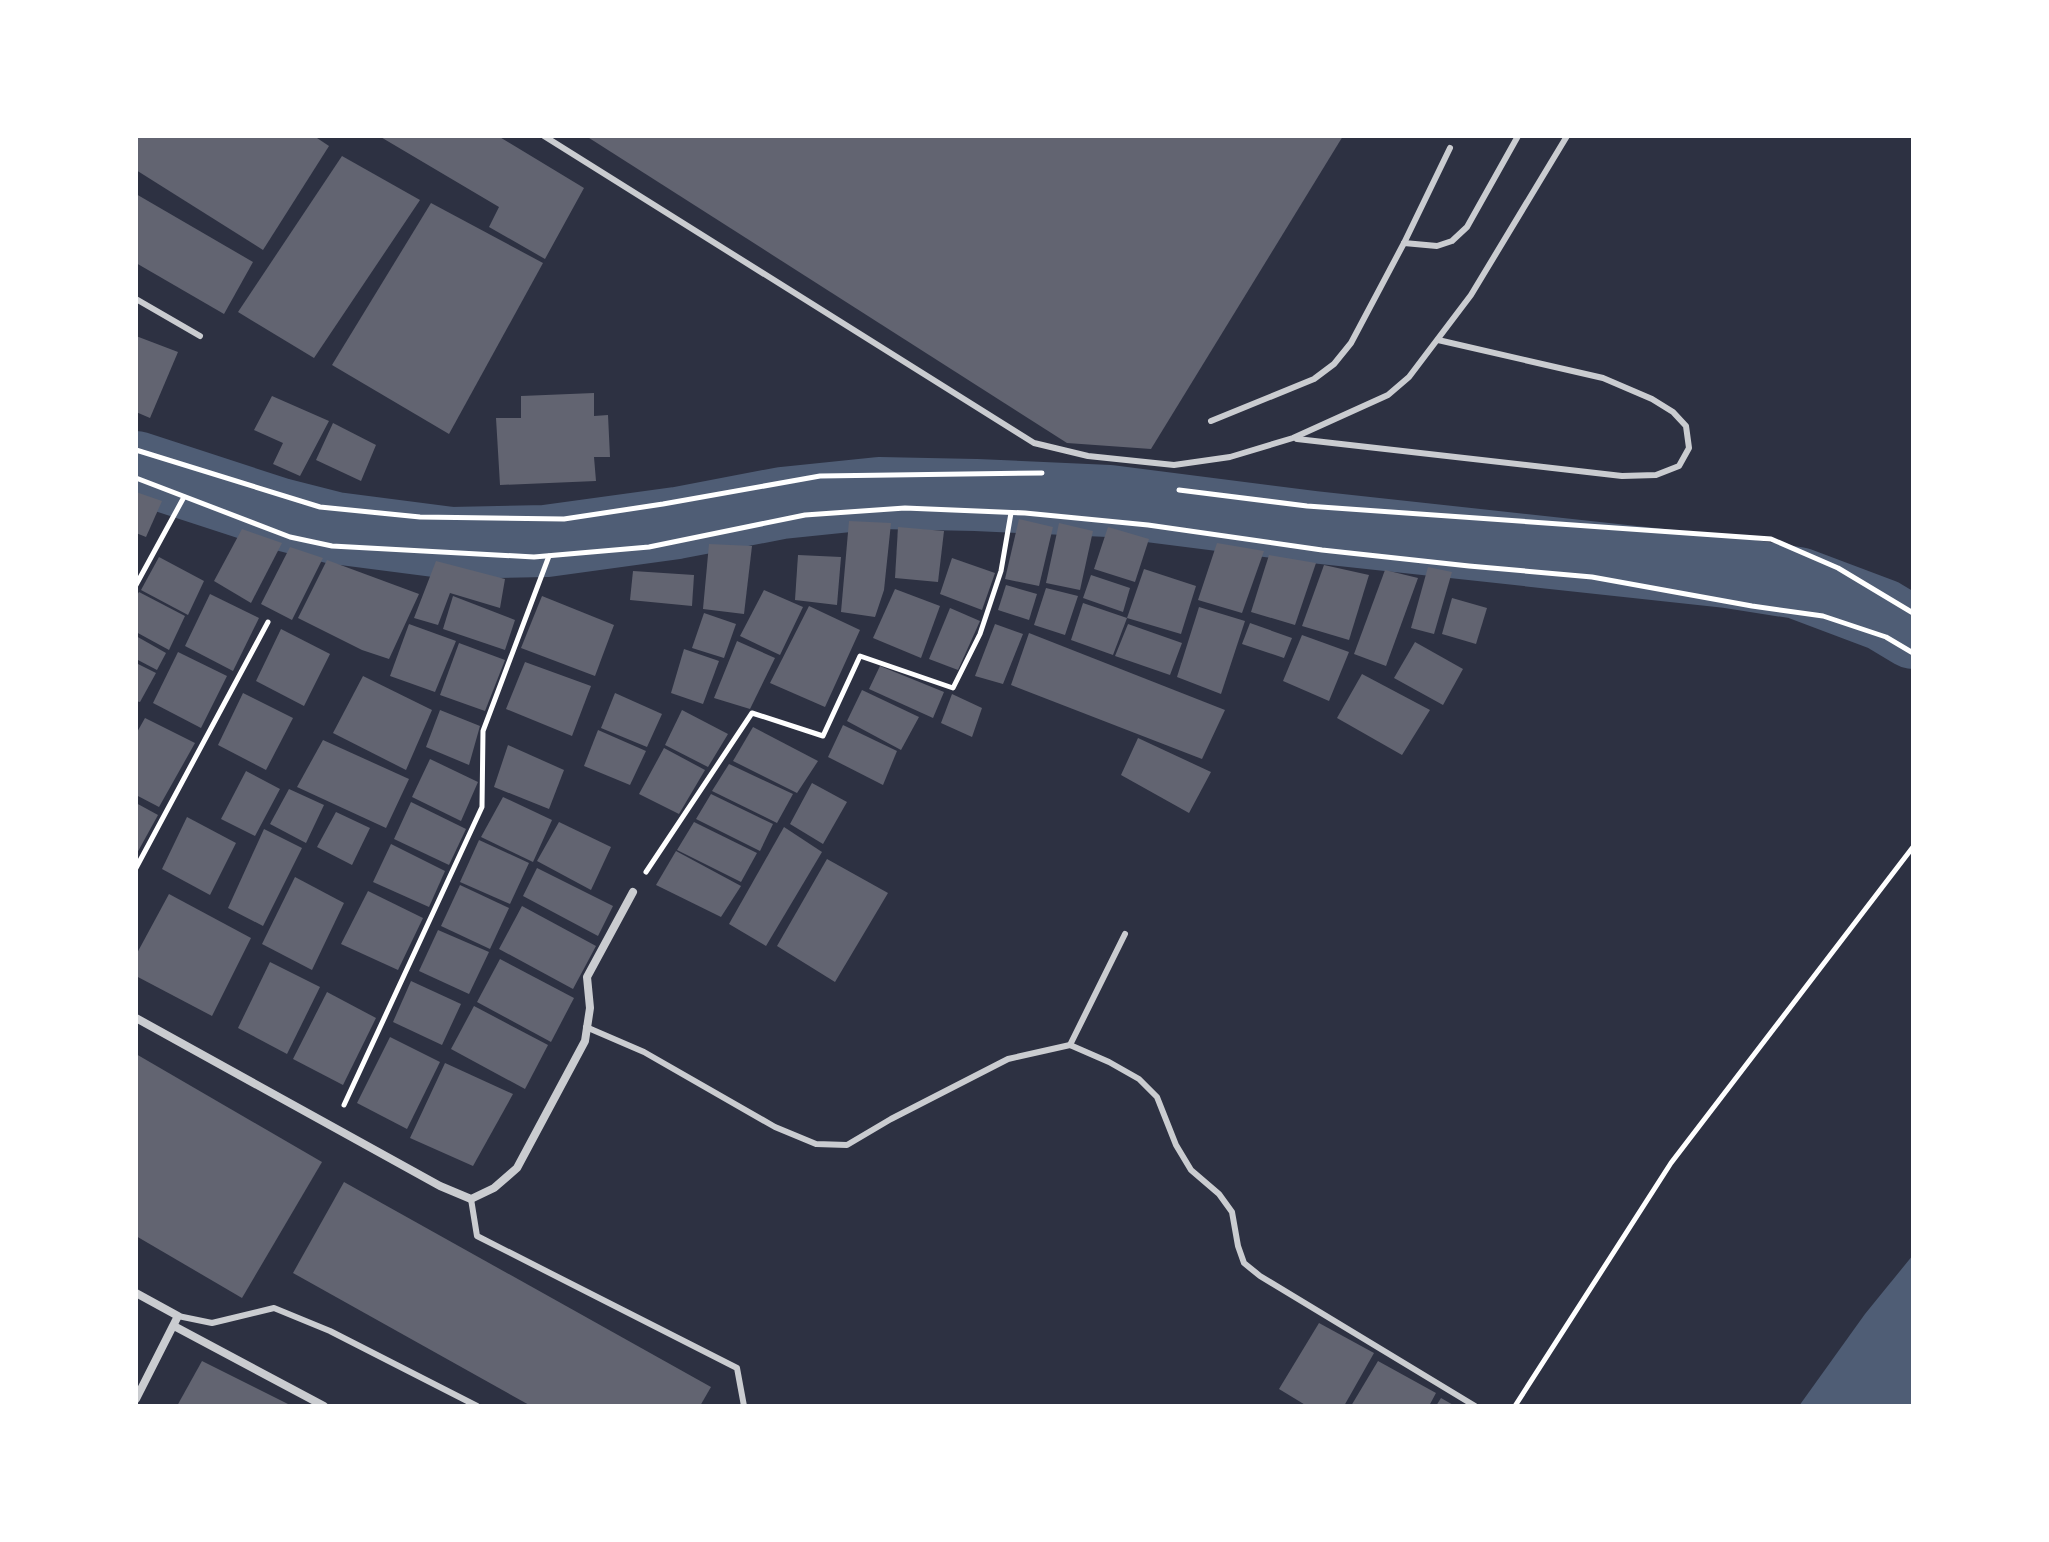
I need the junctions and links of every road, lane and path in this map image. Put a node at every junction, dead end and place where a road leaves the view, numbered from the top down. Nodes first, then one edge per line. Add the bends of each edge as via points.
1 (544, 136) edge
2 (1518, 136) edge
3 (1567, 136) edge
4 (1450, 148) dead end
5 (1404, 243) junction
6 (136, 299) edge
7 (200, 336) dead end
8 (1438, 340) junction
9 (1211, 421) dead end
10 (1293, 438) junction
11 (136, 450) edge
12 (1053, 474) dead end
13 (136, 478) edge
14 (1164, 488) dead end
15 (184, 497) junction
16 (1011, 513) junction
17 (549, 556) junction
18 (136, 585) edge
19 (1913, 613) edge
20 (268, 622) dead end
21 (1913, 653) edge
22 (1913, 847) edge
23 (136, 868) edge
24 (633, 892) joint
25 (1125, 934) dead end
26 (136, 1018) edge
27 (586, 1027) junction
28 (1070, 1045) junction
29 (333, 1128) junction
30 (471, 1199) junction
31 (136, 1293) edge
32 (178, 1316) junction
33 (174, 1326) junction
34 (136, 1399) edge
35 (324, 1406) edge
36 (477, 1406) edge
37 (744, 1406) edge
38 (1475, 1406) edge
39 (1515, 1406) edge

1 - 10 lane via 1034,443 1088,456 1174,465 1230,457
2 - 5 lane via 1467,227 1437,246
3 - 8 lane
4 - 5 lane
5 - 9 lane via 1351,343 1334,364 1314,379
6 - 7 lane
8 - 10 lane via 1388,395
8 - 10 lane via 1603,378 1652,399 1686,426 1689,448 1679,466 1656,475 1622,476
11 - 12 path via 320,507 420,517 564,519 820,476
13 - 15 path
14 - 19 path via 1307,506 1771,539 1838,568
15 - 17 path via 290,537 332,546
15 - 18 path
16 - 17 path via 905,508 805,515 649,547
16 - 21 path via 1592,577 1823,616 1886,637
16 - 24 path via 1001,571 953,688 860,656 823,736 752,713
17 - 29 path via 483,731 482,807
20 - 23 path
22 - 39 path via 1671,1163
24 - 27 street via 587,977
25 - 28 lane
26 - 29 street
27 - 28 lane via 644,1052 775,1127 816,1144 847,1145 1008,1059
27 - 30 street via 585,1041 517,1168
28 - 38 lane via 1139,1079 1157,1097 1191,1170 1232,1212 1244,1263
29 - 30 street
30 - 37 lane via 477,1236 737,1368
31 - 32 street
32 - 33 street
32 - 36 lane via 212,1323 274,1308
33 - 34 street
33 - 35 street

